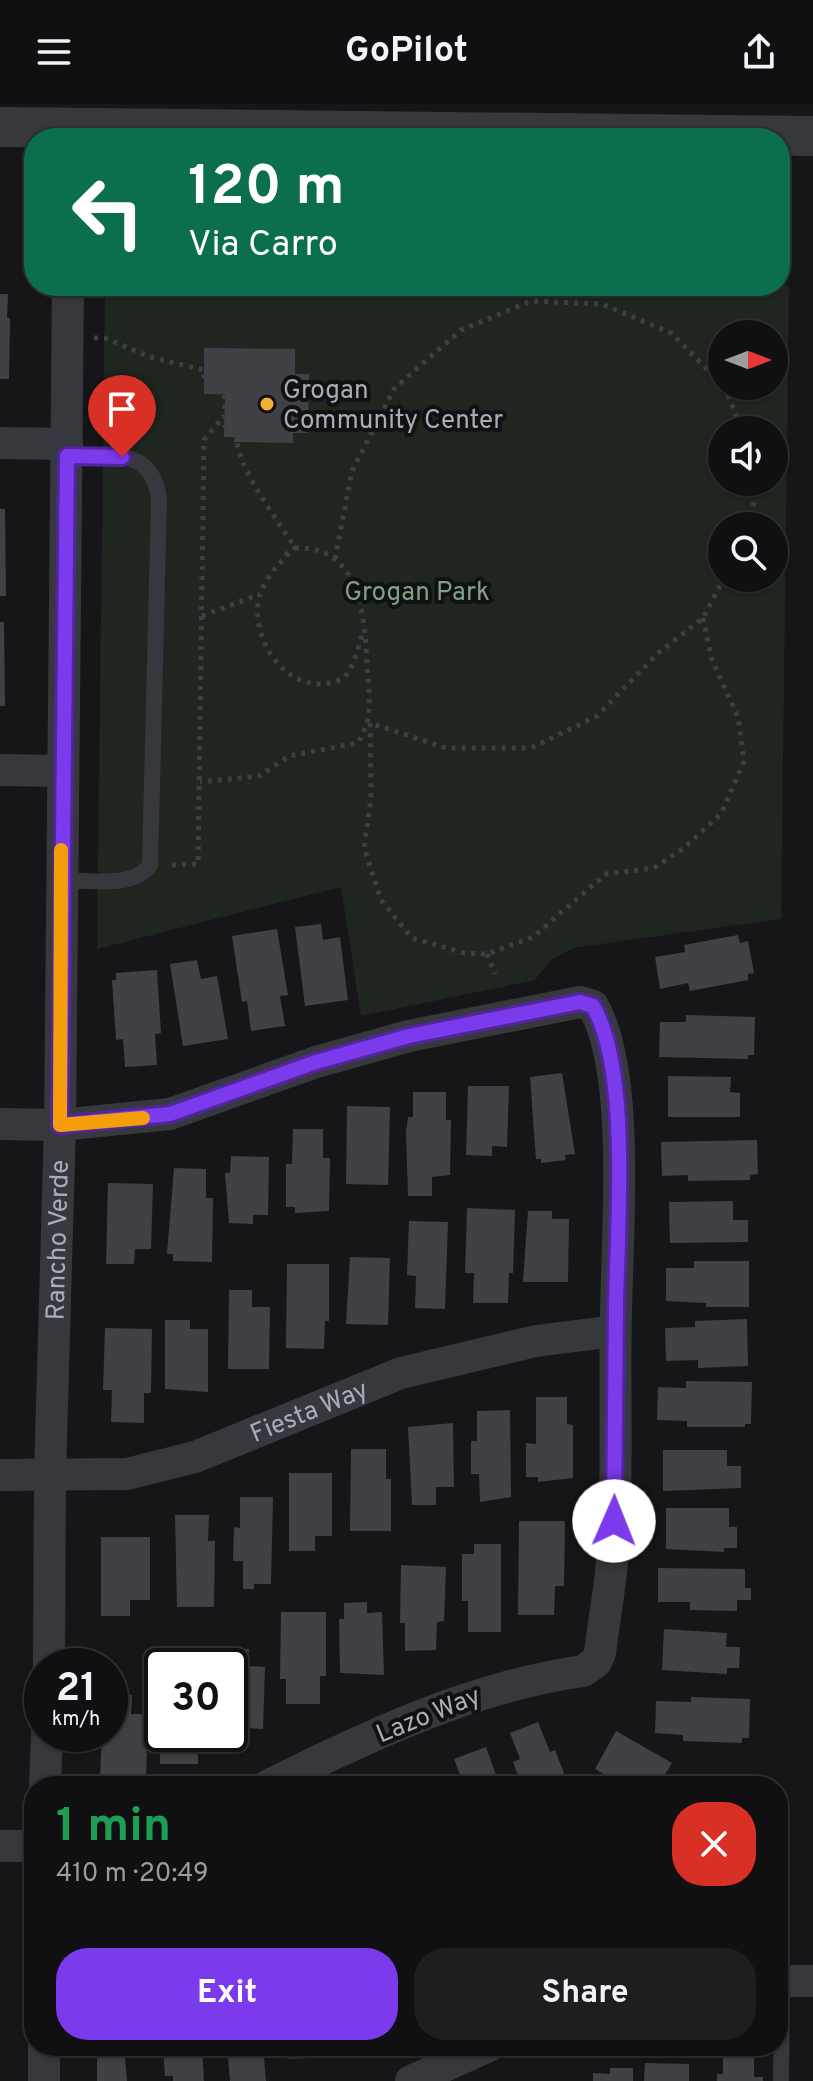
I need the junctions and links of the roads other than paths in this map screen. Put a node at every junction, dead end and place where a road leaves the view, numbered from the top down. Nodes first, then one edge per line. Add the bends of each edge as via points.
1 (0, 127) edge
2 (24, 129) edge
3 (790, 136) edge
4 (813, 136) edge
5 (68, 296) edge
6 (0, 443) edge
7 (67, 450) junction
8 (0, 770) edge
9 (62, 771) junction
10 (61, 880) junction
11 (0, 1124) edge
12 (60, 1125) junction
13 (615, 1331) junction
14 (0, 1475) edge
15 (50, 1476) junction
16 (49, 1648) edge
17 (46, 1752) edge
18 (45, 1776) edge
19 (287, 1776) edge
20 (0, 1846) edge
21 (24, 1846) edge
22 (791, 1981) edge
23 (788, 2011) edge
24 (44, 2056) edge
25 (467, 2056) edge
26 (784, 2056) edge
27 (44, 2081) edge
28 (411, 2081) edge
29 (781, 2081) edge

1 - 2 street
3 - 4 street
5 - 7 street, Rancho Verde
6 - 7 street
7 - 9 street, Rancho Verde
7 - 10 lane via 134,459 151,471 159,500 150,865 132,878
8 - 9 street
9 - 10 street, Rancho Verde
10 - 12 street, Rancho Verde
11 - 12 street
12 - 13 street via 170,1114 316,1062 409,1036 580,1002 593,1006 605,1026 614,1081 619,1171
12 - 15 street, Rancho Verde
13 - 15 street, Fiesta Way via 536,1341 401,1373 195,1457 127,1474
13 - 19 street, Lazo Way via 613,1551 596,1662 583,1671 490,1689
14 - 15 street, Fiesta Way
15 - 16 street, Rancho Verde
17 - 18 street
20 - 21 street
22 - 23 lane
24 - 27 street
25 - 28 street
26 - 29 lane

